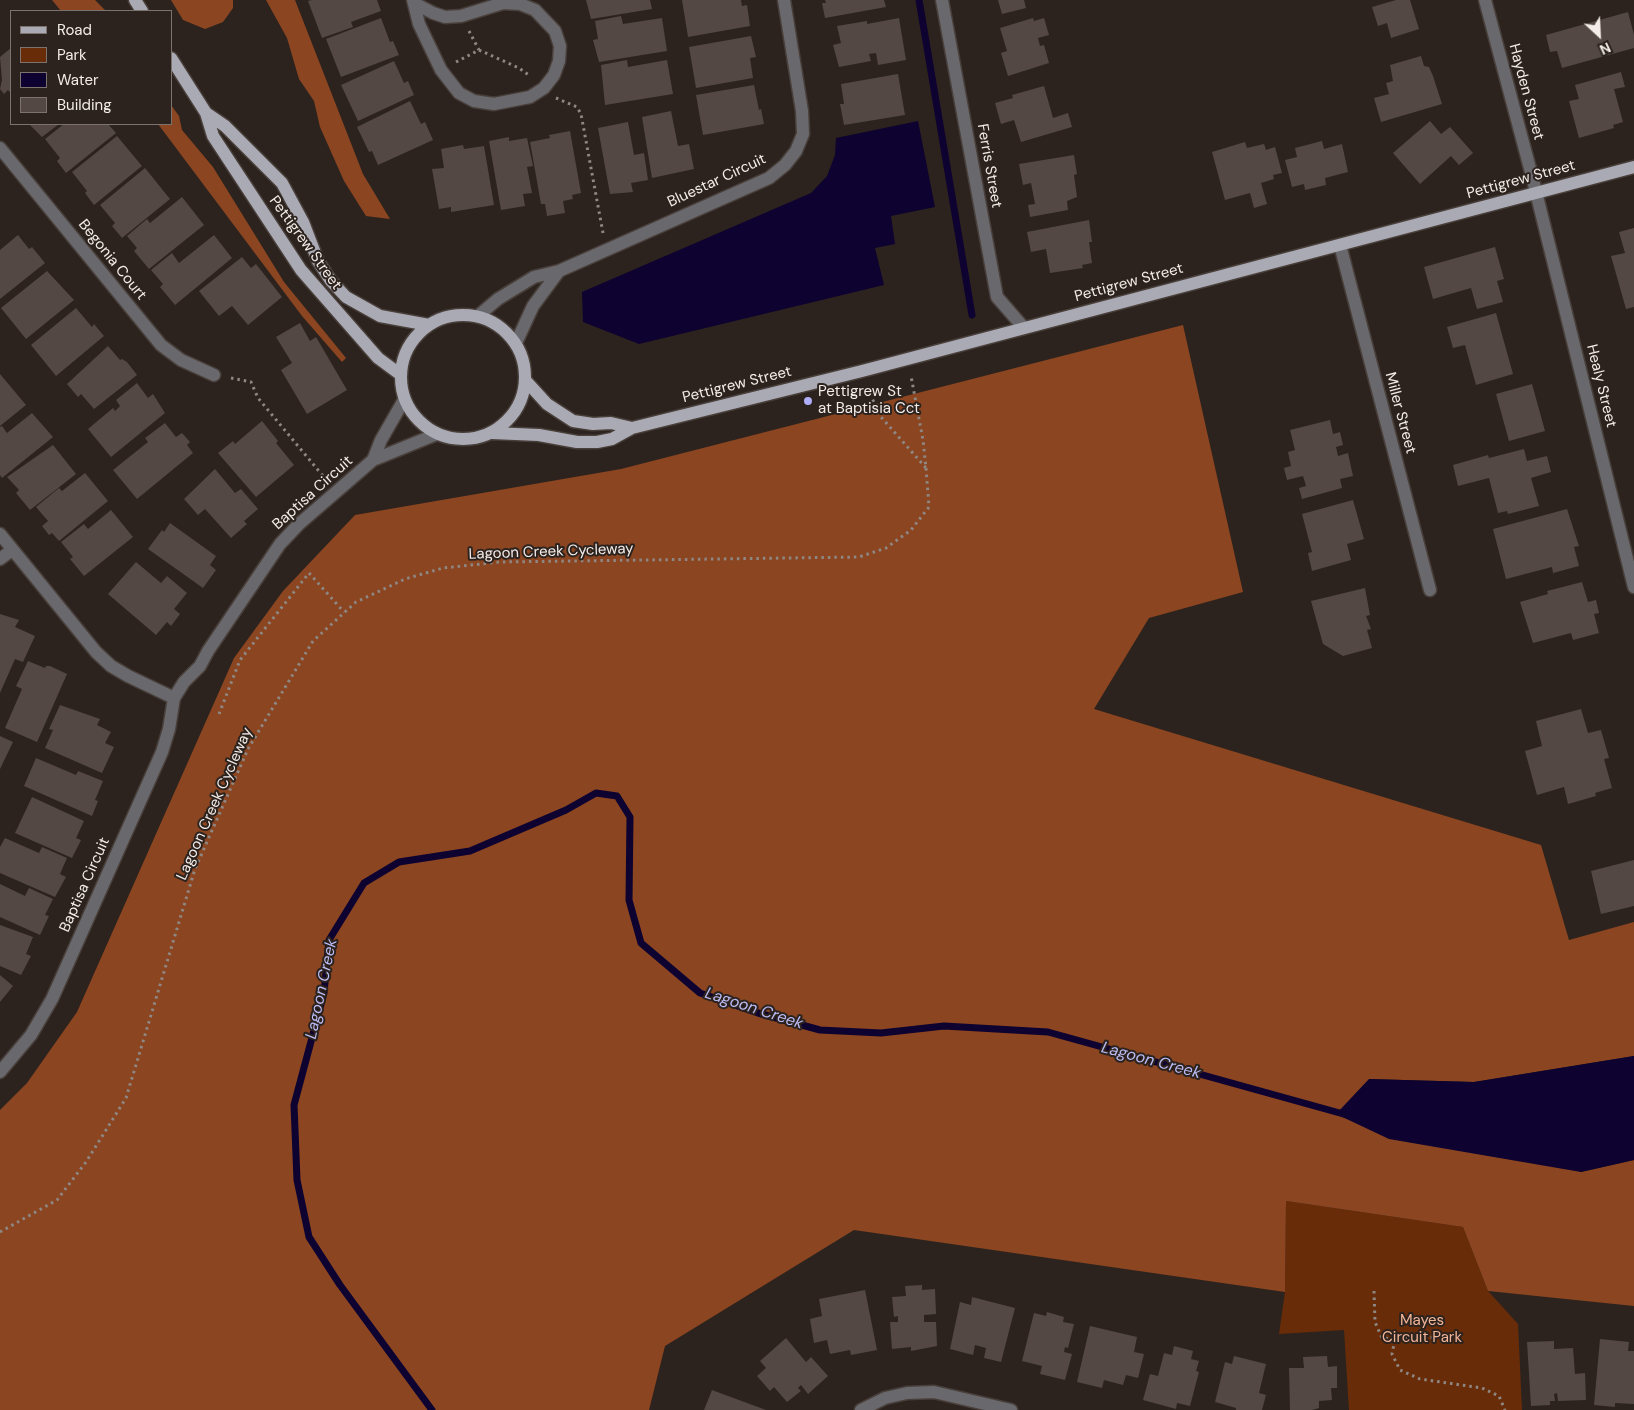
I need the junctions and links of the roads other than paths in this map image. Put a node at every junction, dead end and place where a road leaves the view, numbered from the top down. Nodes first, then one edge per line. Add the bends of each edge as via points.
1 (784, 0) edge
2 (942, 0) edge
3 (1485, 0) edge
4 (414, 1) edge
5 (172, 60) edge
6 (206, 113) junction
7 (0, 148) edge
8 (1634, 167) edge
9 (1536, 193) junction
10 (1340, 245) junction
11 (559, 271) junction
12 (478, 316) junction
13 (428, 325) junction
14 (1024, 328) junction
15 (516, 343) junction
16 (214, 375) road end
17 (401, 375) junction
18 (526, 381) junction
19 (404, 400) junction
20 (632, 428) junction
21 (492, 433) junction
22 (437, 434) junction
23 (374, 460) junction
24 (0, 534) edge
25 (12, 550) junction
26 (0, 559) edge
27 (1634, 587) edge
28 (1430, 590) dead end
29 (174, 698) junction
30 (0, 1072) edge
31 (861, 1410) edge
32 (1011, 1410) edge

1 - 11 street, Bluestar Circuit via 803,134 785,165 769,178
2 - 14 street, Ferris Street via 997,297
3 - 9 street, Hayden Street
4 - 4 street via 433,14 445,17 461,16 503,2 535,10 555,31 560,46 554,75 544,88 530,97 494,104 474,101 459,93 441,70 419,24
5 - 6 main road, Pettigrew Street
6 - 13 main road, Pettigrew Street via 225,126 282,183 297,209 318,261 346,297 380,316
6 - 17 main road, Pettigrew Street via 213,136 301,270 378,358
7 - 16 street, Begonia Court via 161,345 181,360
8 - 9 main road, Pettigrew Street
9 - 10 main road, Pettigrew Street
9 - 27 street, Healy Street
10 - 14 main road, Pettigrew Street
10 - 28 street, Miller Street
11 - 12 street, Bluestar Circuit via 534,277 498,299
11 - 15 street, Bluestar Circuit via 533,306
12 - 13 main road via 461,314
12 - 15 main road via 506,331
13 - 17 main road via 404,356
14 - 20 main road, Pettigrew Street
15 - 18 main road via 524,361
17 - 19 main road
18 - 20 main road, Pettigrew Street via 547,404 573,420
18 - 21 main road via 521,402 510,420
19 - 22 main road via 412,414
19 - 23 street, Baptisa Circuit via 381,440
20 - 21 main road, Pettigrew Street via 612,439 597,442
21 - 22 main road via 474,439 455,440
22 - 23 street, Baptisa Circuit
23 - 29 street, Baptisa Circuit via 280,544 200,666
24 - 25 street
25 - 26 street
25 - 29 street via 104,659 128,676
29 - 30 street, Baptisa Circuit via 162,752 52,999 31,1035
31 - 32 street via 885,1398 934,1392

